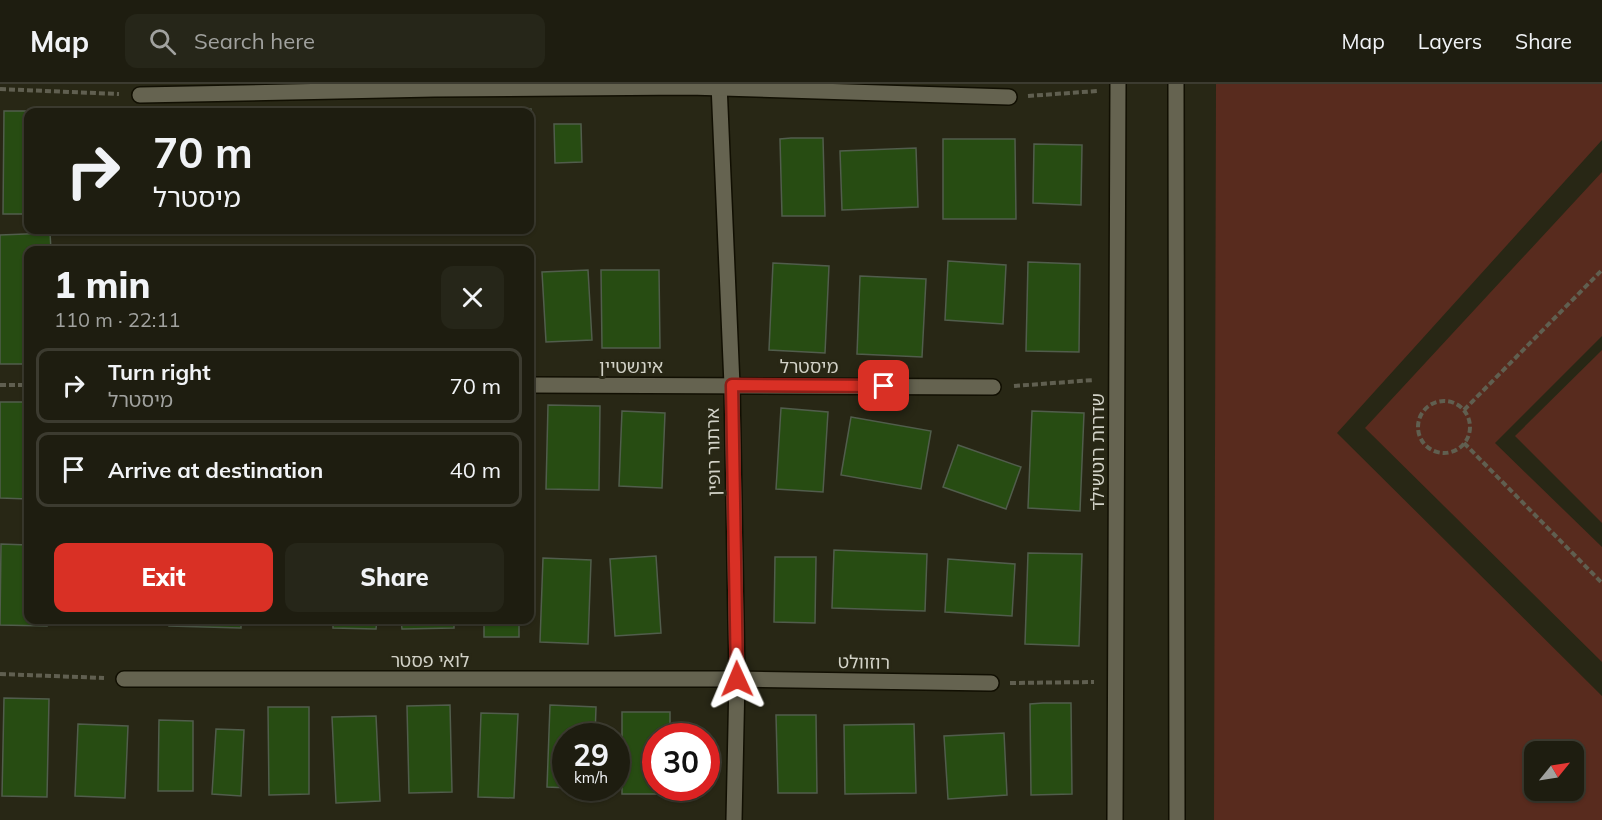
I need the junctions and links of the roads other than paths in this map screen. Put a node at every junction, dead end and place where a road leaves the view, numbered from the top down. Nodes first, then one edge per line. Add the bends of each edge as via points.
1 (1118, 84) edge
2 (1176, 84) edge
3 (434, 86) edge
4 (720, 86) edge
5 (140, 95) road end
6 (1009, 97) road end
7 (534, 385) edge
8 (732, 385) junction
9 (993, 387) road end
10 (124, 679) road end
11 (737, 679) junction
12 (991, 683) road end
13 (734, 820) edge
14 (1115, 820) edge
15 (1177, 820) edge

1 - 14 street, שדרות רוטשילד
2 - 15 street
3 - 4 street
3 - 5 street
4 - 6 street
4 - 8 street, ארתור רופין
7 - 8 street, אינשטיין
8 - 9 street, מיסטרל
8 - 11 street, ארתור רופין
10 - 11 street, לואי פסטר
11 - 12 street, רוזוולט
11 - 13 street, ארתור רופין

